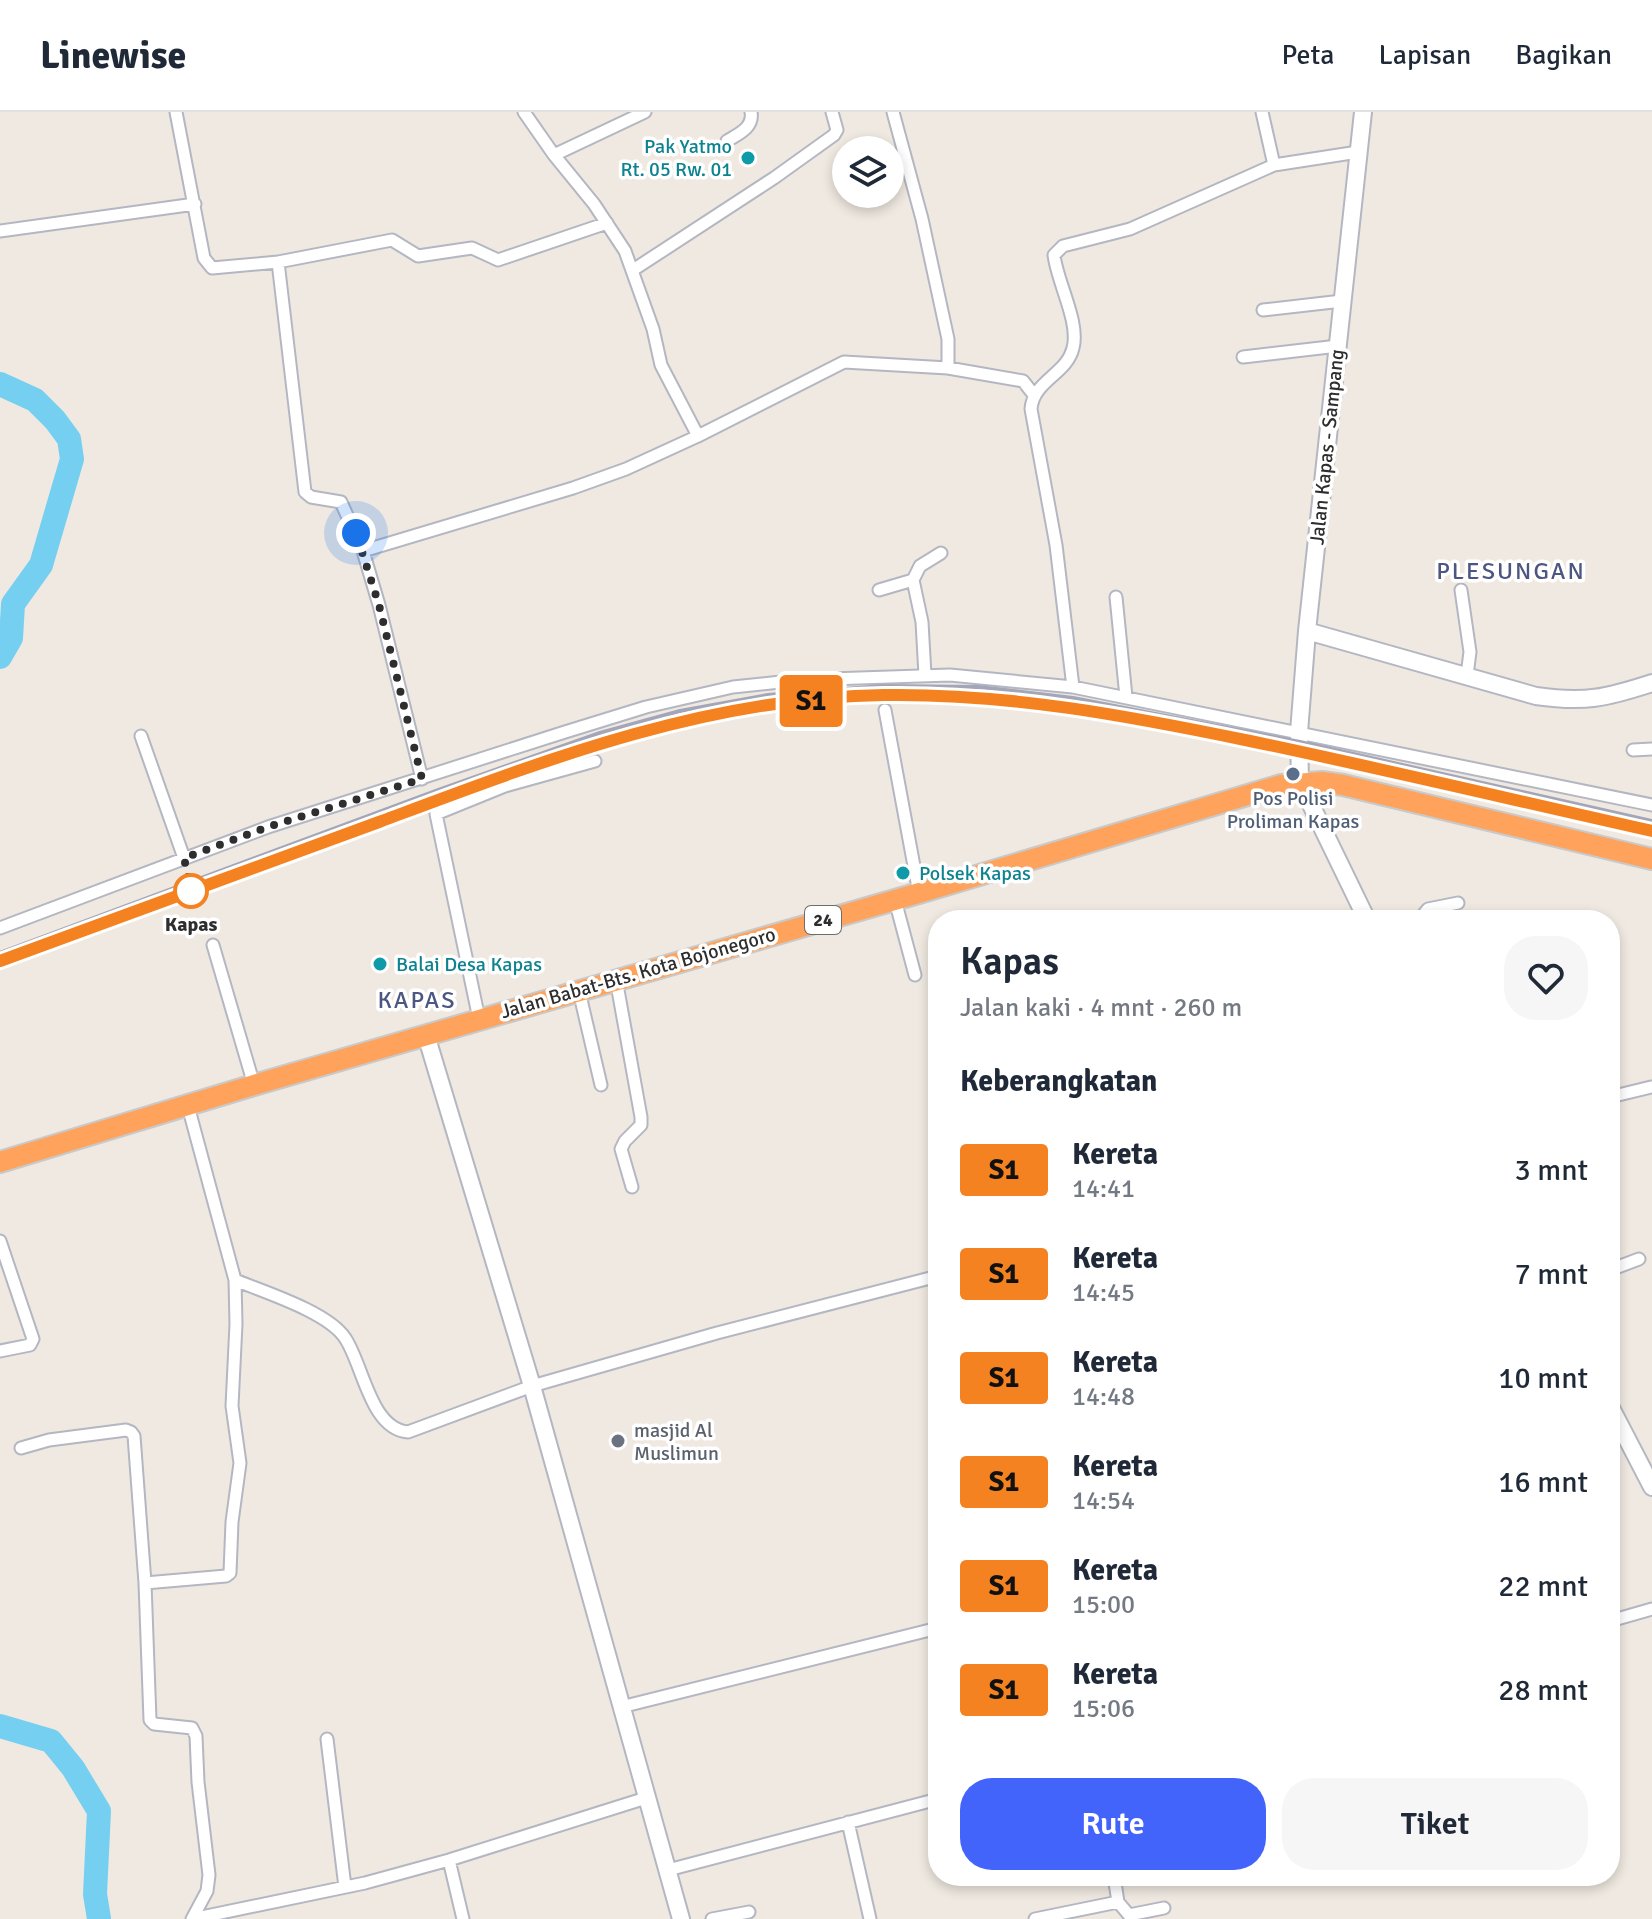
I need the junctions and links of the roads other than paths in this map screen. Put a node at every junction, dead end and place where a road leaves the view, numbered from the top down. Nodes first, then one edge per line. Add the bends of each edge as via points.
1 (176, 112) edge
2 (524, 112) edge
3 (645, 112) edge
4 (751, 112) edge
5 (832, 112) edge
6 (893, 112) edge
7 (1262, 112) edge
8 (1363, 112) edge
9 (727, 141) dead end
10 (1358, 152) junction
11 (554, 155) junction
12 (1274, 165) junction
13 (195, 204) junction
14 (607, 223) junction
15 (0, 231) edge
16 (278, 262) junction
17 (633, 270) junction
18 (1342, 301) junction
19 (1263, 310) dead end
20 (1338, 346) junction
21 (1243, 357) dead end
22 (948, 368) junction
23 (1034, 395) junction
24 (698, 436) junction
25 (363, 551) junction
26 (941, 553) dead end
27 (913, 580) junction
28 (879, 590) dead end
29 (1461, 590) dead end
30 (1116, 597) dead end
31 (1307, 631) junction
32 (925, 675) junction
33 (1467, 675) junction
34 (1652, 683) edge
35 (1073, 687) junction
36 (1126, 697) junction
37 (885, 710) dead end
38 (1299, 732) junction
39 (141, 736) dead end
40 (1652, 749) edge
41 (1633, 750) dead end
42 (595, 761) dead end
43 (422, 779) junction
44 (1300, 782) junction
45 (1652, 805) edge
46 (184, 858) junction
47 (1652, 859) edge
48 (919, 893) junction
49 (895, 900) junction
50 (1458, 903) dead end
51 (1362, 910) edge
52 (1427, 910) edge
53 (0, 928) edge
54 (213, 945) dead end
55 (915, 975) dead end
56 (616, 979) junction
57 (579, 991) junction
58 (479, 1019) junction
59 (426, 1035) junction
60 (254, 1085) junction
61 (601, 1085) dead end
62 (1651, 1087) edge
63 (1620, 1095) edge
64 (188, 1106) junction
65 (0, 1162) edge
66 (632, 1187) dead end
67 (0, 1241) edge
68 (1639, 1259) dead end
69 (1620, 1266) edge
70 (928, 1279) edge
71 (235, 1280) junction
72 (0, 1351) edge
73 (532, 1386) junction
74 (1620, 1435) edge
75 (21, 1448) dead end
76 (1652, 1487) edge
77 (145, 1583) junction
78 (1652, 1609) edge
79 (1620, 1618) edge
80 (928, 1630) edge
81 (621, 1707) junction
82 (327, 1739) dead end
83 (646, 1798) junction
84 (928, 1802) edge
85 (848, 1822) junction
86 (449, 1860) junction
87 (668, 1870) junction
88 (1116, 1886) edge
89 (345, 1887) junction
90 (1118, 1902) junction
91 (1164, 1908) dead end
92 (749, 1912) dead end
93 (192, 1919) edge
94 (463, 1919) edge
95 (681, 1919) edge
96 (712, 1919) edge
97 (870, 1919) edge
98 (1035, 1919) edge

1 - 13 street
2 - 11 street
3 - 11 street
4 - 9 street via 749,126
5 - 17 street via 834,135
6 - 22 street via 948,339
7 - 12 street
8 - 10 street, Jalan Kapas - Sampang
10 - 12 street
10 - 18 street, Jalan Kapas - Sampang
11 - 14 street
12 - 23 street via 1130,229 1057,249 1056,269 1069,306 1074,345
13 - 15 street
13 - 16 street via 204,258 212,268
14 - 16 street via 498,260 472,248 418,256 392,240
14 - 17 street
16 - 25 street via 305,492 343,505
17 - 24 street via 661,365
18 - 19 street
18 - 20 street, Jalan Kapas - Sampang
20 - 21 street
20 - 31 street, Jalan Kapas - Sampang
22 - 23 street via 1023,381
22 - 24 street via 844,362
23 - 35 street via 1032,418 1056,545
24 - 25 street via 573,488
25 - 43 street
26 - 27 street via 920,566
27 - 28 street
27 - 32 street
29 - 33 street via 1470,652
30 - 36 street
31 - 33 street
31 - 38 street, Jalan Kapas - Sampang
32 - 35 street
32 - 43 street via 733,687 646,707
33 - 34 street via 1564,700 1602,699
35 - 36 street
36 - 38 street
37 - 48 street
38 - 44 street, Jalan Kapas - Sampang
38 - 45 street
39 - 46 street
40 - 41 street
42 - 58 street via 505,786 436,814
43 - 46 street
44 - 47 highway, Jalan Babat-Bts. Kota Bojonegoro / 24 via 1343,785
44 - 48 highway, Jalan Babat-Bts. Kota Bojonegoro / 24 via 1257,790
44 - 51 street
46 - 53 street
48 - 49 highway, Jalan Babat-Bts. Kota Bojonegoro / 24
49 - 55 street
49 - 56 highway, Jalan Babat-Bts. Kota Bojonegoro / 24
50 - 52 street
54 - 60 street
56 - 57 highway, Jalan Babat-Bts. Kota Bojonegoro / 24
56 - 66 street via 641,1117 641,1125 621,1149
57 - 58 highway, Jalan Babat-Bts. Kota Bojonegoro / 24
57 - 61 street
58 - 59 highway, Jalan Babat-Bts. Kota Bojonegoro / 24
59 - 60 highway, Jalan Babat-Bts. Kota Bojonegoro / 24
59 - 73 street
60 - 64 highway, Jalan Babat-Bts. Kota Bojonegoro / 24
62 - 63 street
64 - 65 highway, Jalan Babat-Bts. Kota Bojonegoro / 24
64 - 71 street
67 - 72 street via 33,1339 23,1348
68 - 69 street
70 - 73 street
71 - 73 street via 302,1307 344,1335 364,1384 386,1423 398,1431 408,1432
71 - 77 street via 232,1406 240,1463 230,1573
73 - 81 street
74 - 76 street
75 - 77 street via 131,1432
77 - 93 street via 150,1720 192,1728 196,1736 209,1875
78 - 79 street
80 - 81 street
81 - 83 street
82 - 89 street
83 - 86 street
83 - 87 street
84 - 85 street
85 - 87 street
85 - 97 street
86 - 89 street
86 - 94 street
87 - 95 street
88 - 90 street
89 - 93 street
90 - 91 street via 1129,1915
90 - 98 street
92 - 96 street

